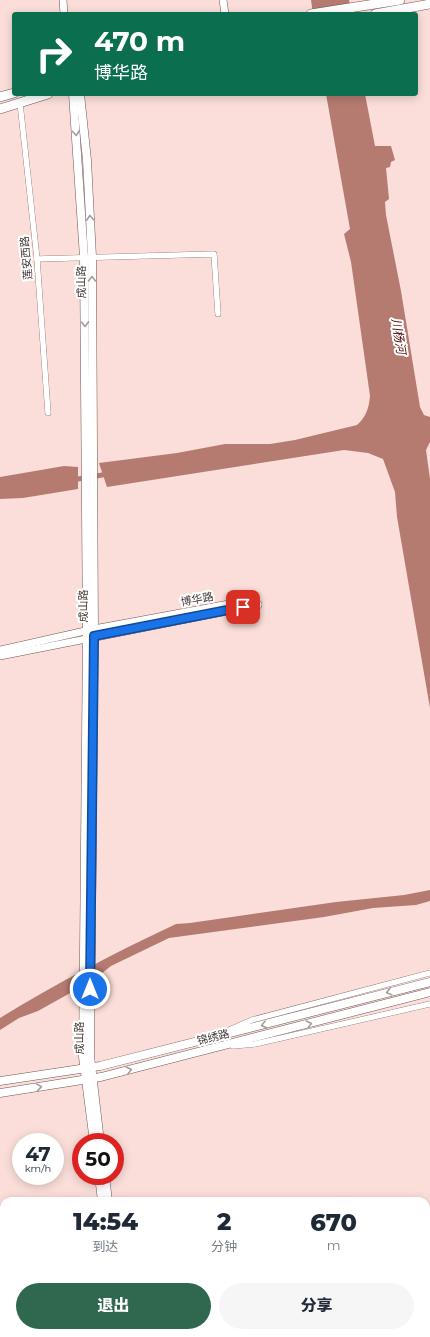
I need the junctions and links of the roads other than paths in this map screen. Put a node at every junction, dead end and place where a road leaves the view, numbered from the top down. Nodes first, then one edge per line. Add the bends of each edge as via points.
1 (63, 0) edge
2 (223, 0) edge
3 (400, 0) edge
4 (430, 4) edge
5 (64, 12) edge
6 (225, 12) edge
7 (323, 12) edge
8 (386, 12) edge
9 (12, 94) edge
10 (42, 96) edge
11 (73, 96) edge
12 (80, 96) edge
13 (0, 97) edge
14 (20, 103) junction
15 (0, 109) edge
16 (88, 257) junction
17 (37, 259) junction
18 (218, 314) dead end
19 (48, 413) dead end
20 (90, 633) junction
21 (0, 650) edge
22 (0, 656) edge
23 (430, 973) edge
24 (429, 982) edge
25 (430, 992) edge
26 (430, 1004) edge
27 (214, 1037) junction
28 (215, 1048) junction
29 (87, 1068) junction
30 (88, 1079) junction
31 (0, 1081) edge
32 (0, 1093) edge
33 (93, 1133) edge
34 (98, 1133) edge
35 (100, 1185) edge
36 (106, 1185) edge
37 (102, 1197) edge
38 (108, 1197) edge

1 - 5 street
2 - 6 street
3 - 7 main road
4 - 8 main road
9 - 13 main road
10 - 14 main road
11 -> 16 main road, 成山路
16 -> 12 main road, 成山路 via 87,160
14 - 15 main road
14 - 17 street, 莲安西路
16 - 17 street
16 - 18 street via 214,254
16 - 20 main road, 成山路
17 - 19 street, 莲安西路
20 - 20 street, 博华路 via 258,604 244,601
20 - 21 street, 博华路
20 - 22 street, 博华路
20 - 29 main road, 成山路
23 - 27 street via 252,1020
24 -> 27 main road, 锦绣路
28 -> 25 main road, 锦绣路
26 - 28 street via 255,1044
27 - 29 main road, 锦绣路
30 -> 28 main road, 锦绣路
29 - 30 main road, 成山路
29 - 31 main road, 锦绣路
32 -> 30 main road, 锦绣路
30 - 33 main road, 成山路
30 - 34 main road, 成山路
35 - 37 main road
36 - 38 main road

